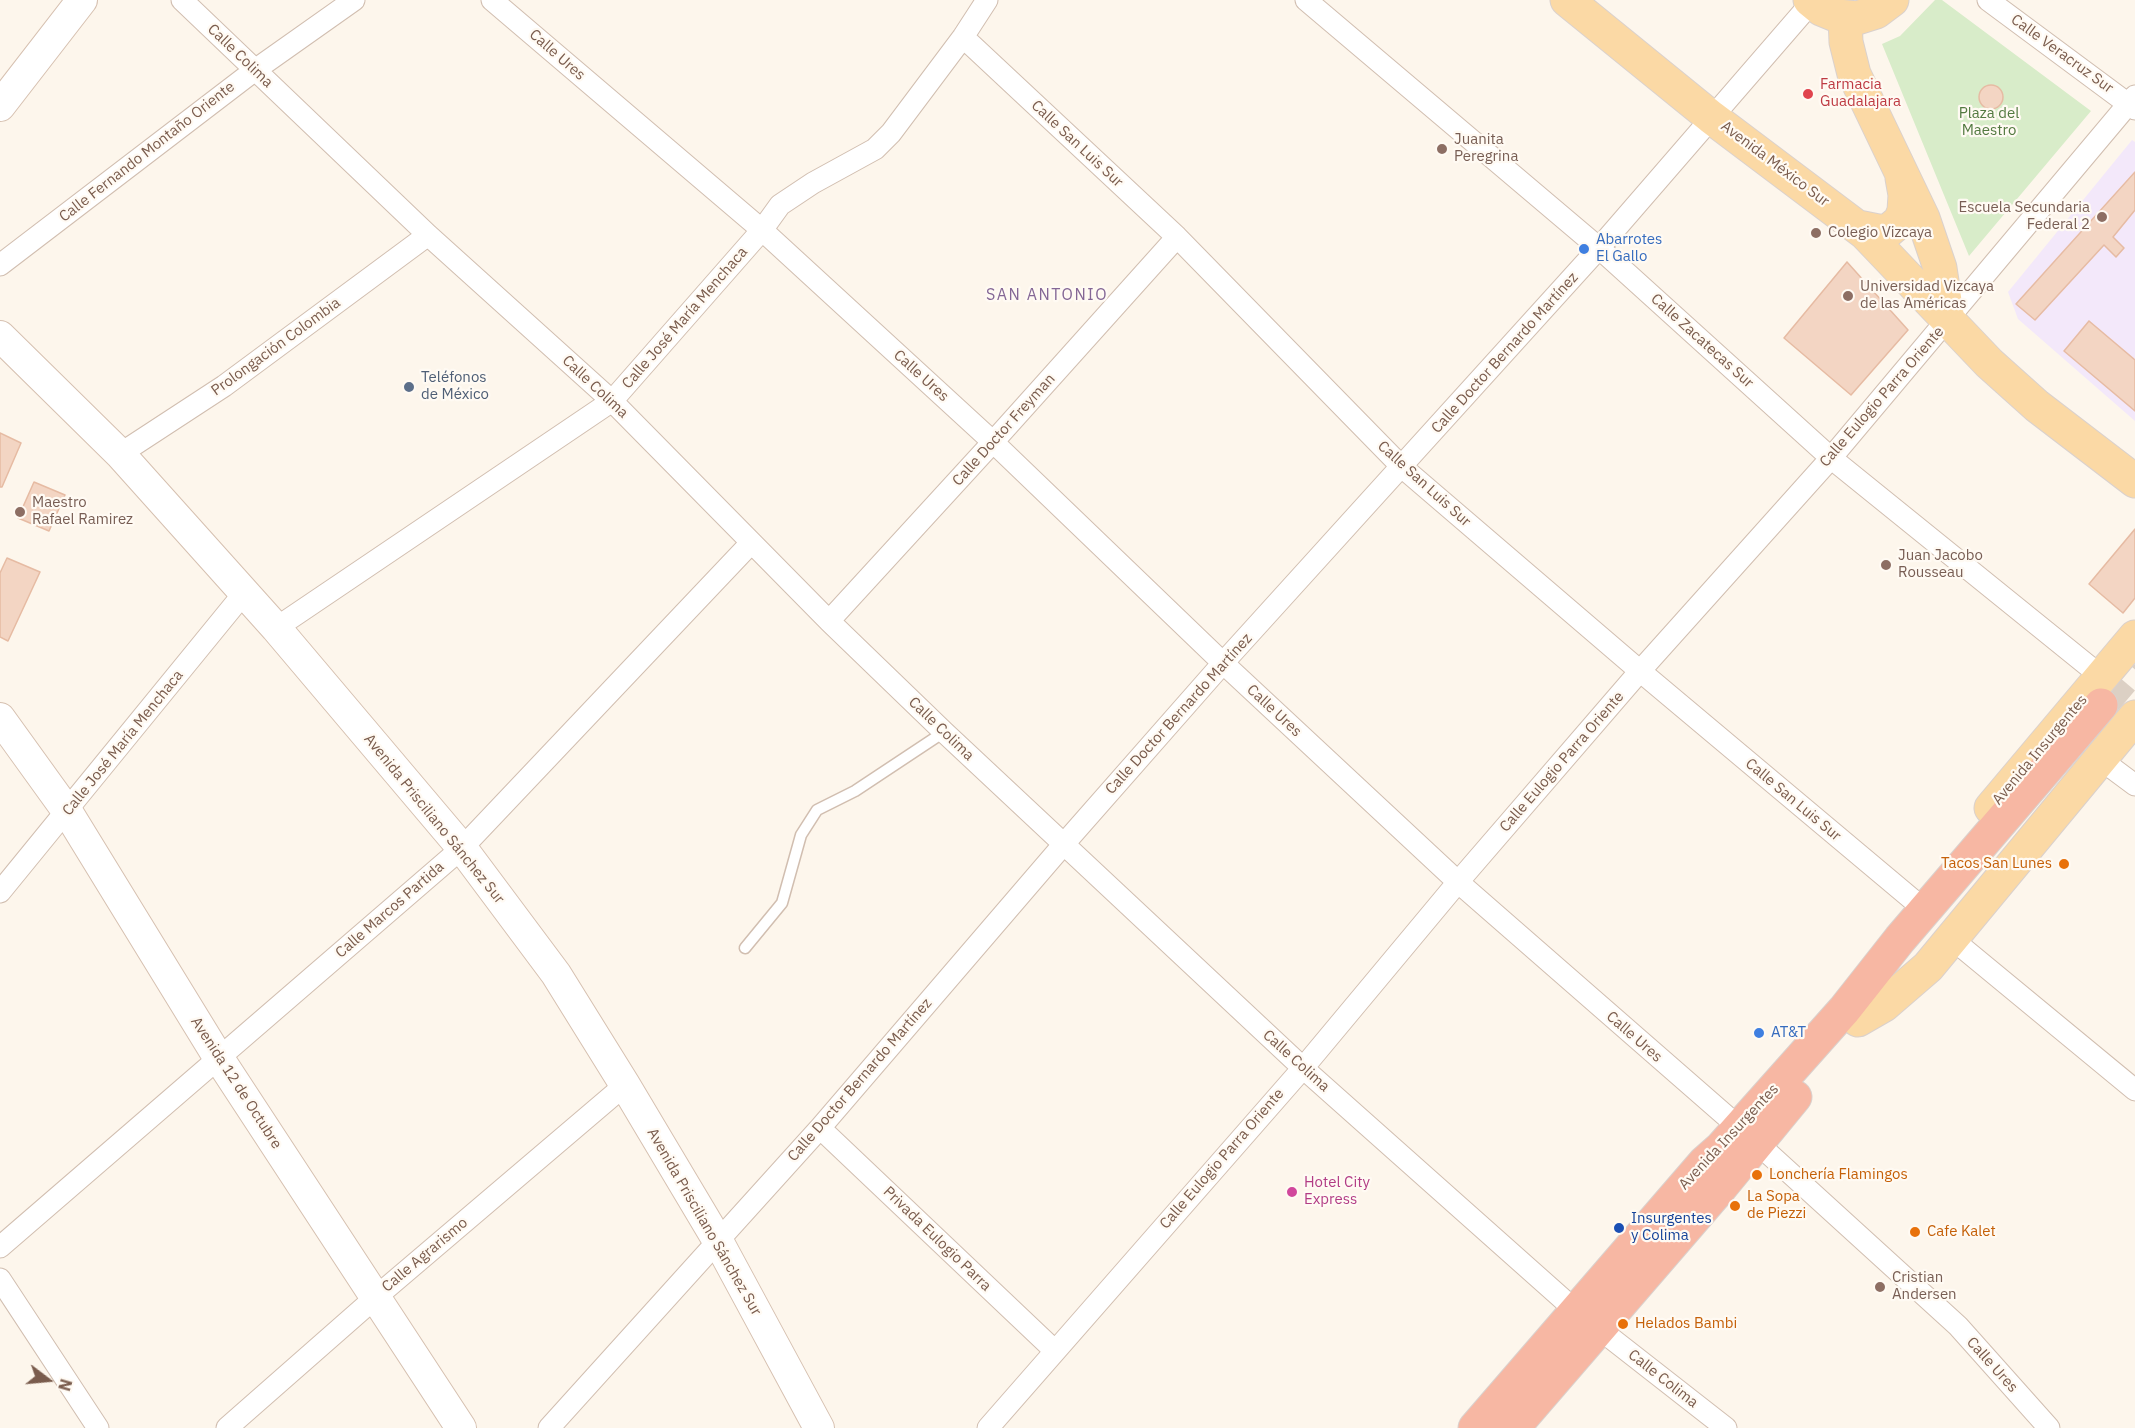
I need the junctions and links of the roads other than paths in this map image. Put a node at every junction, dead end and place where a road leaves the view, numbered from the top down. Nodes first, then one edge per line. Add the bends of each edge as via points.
1 (82, 0) edge
2 (182, 0) edge
3 (354, 0) edge
4 (492, 0) edge
5 (987, 0) edge
6 (1306, 0) edge
7 (1567, 0) edge
8 (1892, 0) edge
9 (1988, 0) edge
10 (1811, 1) edge
11 (1845, 17) junction
12 (963, 37) junction
13 (255, 70) junction
14 (2133, 103) edge
15 (0, 106) edge
16 (1712, 117) junction
17 (1900, 170) junction
18 (1858, 227) junction
19 (762, 230) junction
20 (428, 235) junction
21 (1177, 237) junction
22 (1599, 248) junction
23 (0, 266) edge
24 (1948, 321) junction
25 (0, 336) edge
26 (612, 401) junction
27 (993, 442) junction
28 (120, 454) junction
29 (1831, 458) junction
30 (1402, 467) junction
31 (2135, 482) edge
32 (751, 543) junction
33 (244, 593) junction
34 (829, 621) junction
35 (276, 628) junction
36 (1223, 663) junction
37 (1640, 671) junction
38 (2120, 681) edge
39 (5, 726) edge
40 (944, 732) junction
41 (2100, 759) junction
42 (2135, 785) edge
43 (67, 811) junction
44 (1063, 845) junction
45 (462, 848) junction
46 (1458, 882) junction
47 (0, 892) edge
48 (1913, 900) junction
49 (1952, 939) junction
50 (745, 948) dead end
51 (1851, 1015) junction
52 (218, 1057) junction
53 (1303, 1068) junction
54 (625, 1085) junction
55 (2135, 1090) edge
56 (820, 1128) junction
57 (1748, 1135) junction
58 (717, 1241) junction
59 (0, 1247) edge
60 (0, 1279) edge
61 (376, 1297) junction
62 (1587, 1320) junction
63 (1054, 1350) junction
64 (98, 1428) edge
65 (227, 1428) edge
66 (460, 1428) edge
67 (549, 1428) edge
68 (819, 1428) edge
69 (988, 1428) edge
70 (1475, 1428) edge
71 (1513, 1428) edge
72 (1726, 1428) edge
73 (2049, 1428) edge

1 - 15 main road
2 - 13 street, Calle Colima
3 - 13 street, Calle Fernando Montaño Oriente
4 - 19 street, Calle Ures
5 - 12 street, Calle José María Menchaca
6 - 22 street, Calle Zacatecas Sur
7 - 16 main road, Avenida México Sur
8 - 11 main road via 1876,12
9 - 14 street, Calle Veracruz Sur
10 - 11 main road
10 - 16 street, Calle Doctor Bernardo Martínez
11 - 17 main road via 1854,74
12 - 19 street, Calle José María Menchaca via 875,149 780,205
12 - 21 street, Calle San Luis Sur
13 - 20 street, Calle Colima
13 - 23 street, Calle Fernando Montaño Oriente
14 - 24 street, Calle Eulogio Parra Oriente
16 - 18 main road, Avenida México Sur
16 - 22 street, Calle Doctor Bernardo Martínez
17 - 18 main road via 1905,195 1900,221 1888,231
17 - 24 main road via 1923,218 1940,268
18 - 24 main road, Avenida México Sur
19 - 26 street, Calle José María Menchaca
19 - 27 street, Calle Ures
20 - 26 street, Calle Colima
20 - 28 street, Prolongación Colombia via 224,386
21 - 27 street, Calle Doctor Freyman
21 - 30 street, Calle San Luis Sur
22 - 29 street, Calle Zacatecas Sur
22 - 30 street, Calle Doctor Bernardo Martínez
24 - 29 street, Calle Eulogio Parra Oriente
24 - 31 main road, Avenida México Sur via 2037,406
25 - 28 main road, Avenida Prisciliano Sánchez Sur
26 - 32 street, Calle Colima
26 - 35 street, Calle José María Menchaca
27 - 34 street, Calle Doctor Freyman
27 - 36 street, Calle Ures
28 - 33 main road, Avenida Prisciliano Sánchez Sur
29 - 37 street, Calle Eulogio Parra Oriente
29 - 38 street, Calle Zacatecas Sur
30 - 36 street, Calle Doctor Bernardo Martínez
30 - 37 street, Calle San Luis Sur
32 - 34 street, Calle Colima
32 - 45 street, Calle Marcos Partida
33 - 35 main road, Avenida Prisciliano Sánchez Sur
33 - 43 street, Calle José María Menchaca
34 - 40 street, Calle Colima
35 - 45 main road, Avenida Prisciliano Sánchez Sur
36 - 44 street, Calle Doctor Bernardo Martínez
36 - 46 street, Calle Ures
37 - 46 street, Calle Eulogio Parra Oriente
37 - 48 street, Calle San Luis Sur
38 - 41 main road, Avenida Insurgentes
38 - 48 main road, Avenida Insurgentes
38 - 51 highway, Avenida Insurgentes
39 - 43 main road, Avenida 12 de Octubre
40 - 44 street, Calle Colima
40 - 50 lane via 855,791 817,810 801,835 782,903
41 - 42 street
41 - 49 main road, Avenida Insurgentes
43 - 47 street, Calle José María Menchaca
43 - 52 main road, Avenida 12 de Octubre
44 - 53 street, Calle Colima
44 - 56 street, Calle Doctor Bernardo Martínez
45 - 52 street, Calle Marcos Partida
45 - 54 main road, Avenida Prisciliano Sánchez Sur via 556,974
46 - 53 street, Calle Eulogio Parra Oriente
46 - 57 street, Calle Ures
48 - 51 main road, Avenida Insurgentes via 1872,952 1851,989
49 - 51 main road, Avenida Insurgentes via 1928,967 1884,1005
49 - 55 street
51 - 57 highway, Avenida Insurgentes
52 - 59 street, Calle Marcos Partida
52 - 61 main road, Avenida 12 de Octubre
53 - 62 street, Calle Colima
53 - 63 street, Calle Eulogio Parra Oriente
54 - 58 main road, Avenida Prisciliano Sánchez Sur
54 - 61 street, Calle Agrarismo
56 - 58 street, Calle Doctor Bernardo Martínez
56 - 63 street, Privada Eulogio Parra
57 - 62 highway, Avenida Insurgentes
57 - 73 street, Calle Ures via 1958,1326
58 - 67 street, Calle Doctor Bernardo Martínez
58 - 68 main road, Avenida Prisciliano Sánchez Sur
60 - 64 street
61 - 65 street, Calle Agrarismo
61 - 66 main road, Avenida 12 de Octubre
62 - 70 highway, Avenida Insurgentes
62 - 71 highway, Avenida Insurgentes
62 - 72 street, Calle Colima
63 - 69 street, Calle Eulogio Parra Oriente

